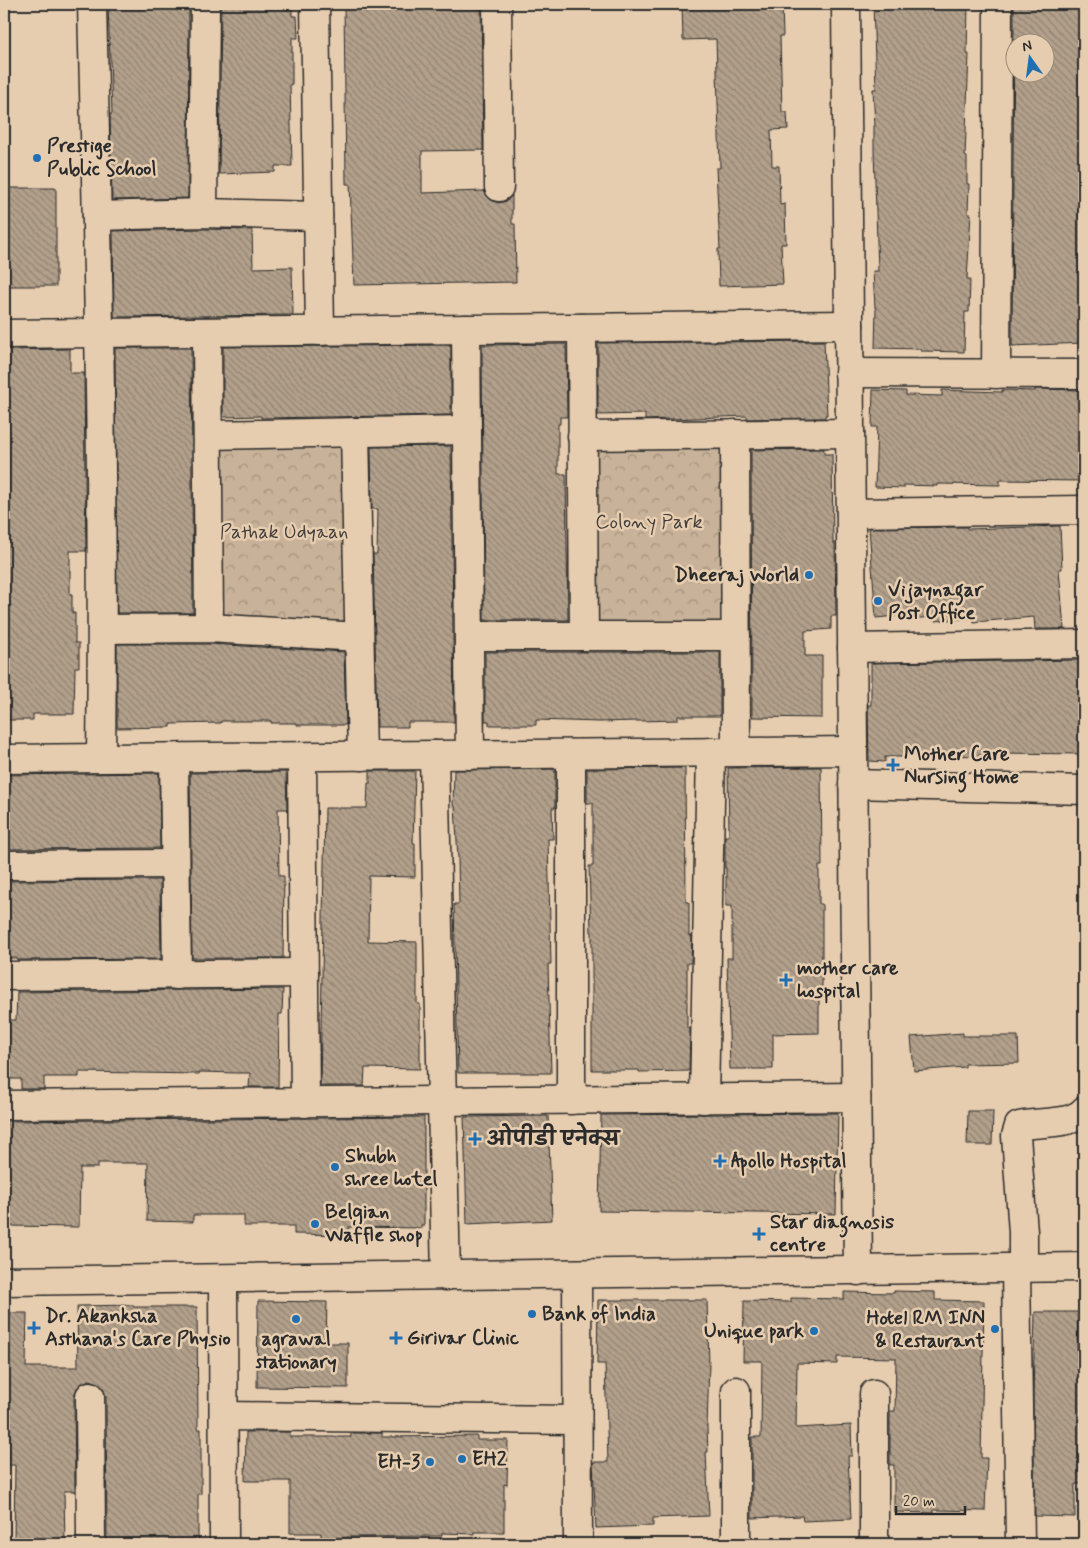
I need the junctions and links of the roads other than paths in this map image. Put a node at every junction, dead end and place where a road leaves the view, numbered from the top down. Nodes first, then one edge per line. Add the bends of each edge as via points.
1 (92, 4) edge
2 (205, 4) edge
3 (314, 4) edge
4 (497, 4) edge
5 (846, 4) edge
6 (998, 4) edge
7 (499, 187) dead end
8 (203, 213) junction
9 (97, 216) junction
10 (318, 216) junction
11 (849, 325) junction
12 (582, 328) junction
13 (466, 329) junction
14 (320, 330) junction
15 (206, 332) junction
16 (99, 333) junction
17 (4, 334) edge
18 (849, 372) junction
19 (996, 374) junction
20 (1084, 374) edge
21 (467, 430) junction
22 (355, 432) junction
23 (850, 433) junction
24 (735, 434) junction
25 (208, 435) junction
26 (582, 436) junction
27 (1084, 510) edge
28 (851, 513) junction
29 (209, 628) junction
30 (103, 630) junction
31 (469, 636) junction
32 (584, 636) junction
33 (736, 636) junction
34 (359, 637) junction
35 (1084, 644) edge
36 (852, 648) junction
37 (853, 751) junction
38 (724, 752) junction
39 (571, 754) junction
40 (434, 755) junction
41 (470, 755) junction
42 (302, 756) junction
43 (362, 756) junction
44 (102, 758) junction
45 (174, 758) junction
46 (4, 759) edge
47 (853, 784) junction
48 (1084, 790) edge
49 (175, 864) junction
50 (4, 865) edge
51 (177, 974) junction
52 (304, 974) junction
53 (4, 976) edge
54 (856, 1097) junction
55 (704, 1099) junction
56 (571, 1100) junction
57 (442, 1101) junction
58 (305, 1103) junction
59 (4, 1106) edge
60 (1084, 1111) edge
61 (1020, 1268) junction
62 (1084, 1268) edge
63 (858, 1270) junction
64 (577, 1274) junction
65 (446, 1276) junction
66 (223, 1279) junction
67 (4, 1282) edge
68 (736, 1391) dead end
69 (874, 1394) dead end
70 (90, 1396) dead end
71 (224, 1416) junction
72 (578, 1420) junction
73 (91, 1544) edge
74 (224, 1544) edge
75 (578, 1544) edge
76 (736, 1544) edge
77 (874, 1544) edge
78 (1020, 1544) edge

1 - 9 street
2 - 8 street
3 - 10 street
4 - 7 street
5 - 11 street
6 - 19 street
8 - 9 street
8 - 10 street
9 - 16 street
10 - 14 street
11 - 12 street
11 - 18 street
12 - 13 street
12 - 26 street
13 - 14 street
13 - 21 street
14 - 15 street
15 - 16 street
15 - 25 street
16 - 17 street
16 - 30 street
18 - 19 street
18 - 23 street
19 - 20 street
21 - 22 street
21 - 31 street
22 - 25 street
22 - 34 street
23 - 24 street
23 - 28 street
24 - 26 street
24 - 33 street
25 - 29 street
26 - 32 street
27 - 28 street
28 - 36 street
29 - 30 street
29 - 34 street
30 - 44 street
31 - 32 street
31 - 41 street
32 - 33 street
33 - 38 street
34 - 43 street
35 - 36 street
36 - 37 street
37 - 38 street
37 - 47 street
38 - 39 street
38 - 55 street
39 - 41 street
39 - 56 street
40 - 41 street
40 - 43 street
40 - 57 street
42 - 43 street
42 - 45 street
42 - 52 street
44 - 45 street
44 - 46 street
45 - 49 street
47 - 48 street
47 - 54 street
49 - 50 street
49 - 51 street
51 - 52 street
51 - 53 street
52 - 58 street
54 - 55 street
54 - 63 street
55 - 56 street
56 - 57 street
57 - 58 street
57 - 65 street
58 - 59 street
60 - 61 street via 1073,1120 1019,1126 1016,1136 1023,1232
61 - 62 street
61 - 63 street
61 - 78 street
63 - 64 street
64 - 65 street
64 - 72 street
65 - 66 street
66 - 67 street
66 - 71 street
68 - 76 street
69 - 77 street
70 - 73 street
71 - 72 street
71 - 74 street
72 - 75 street

